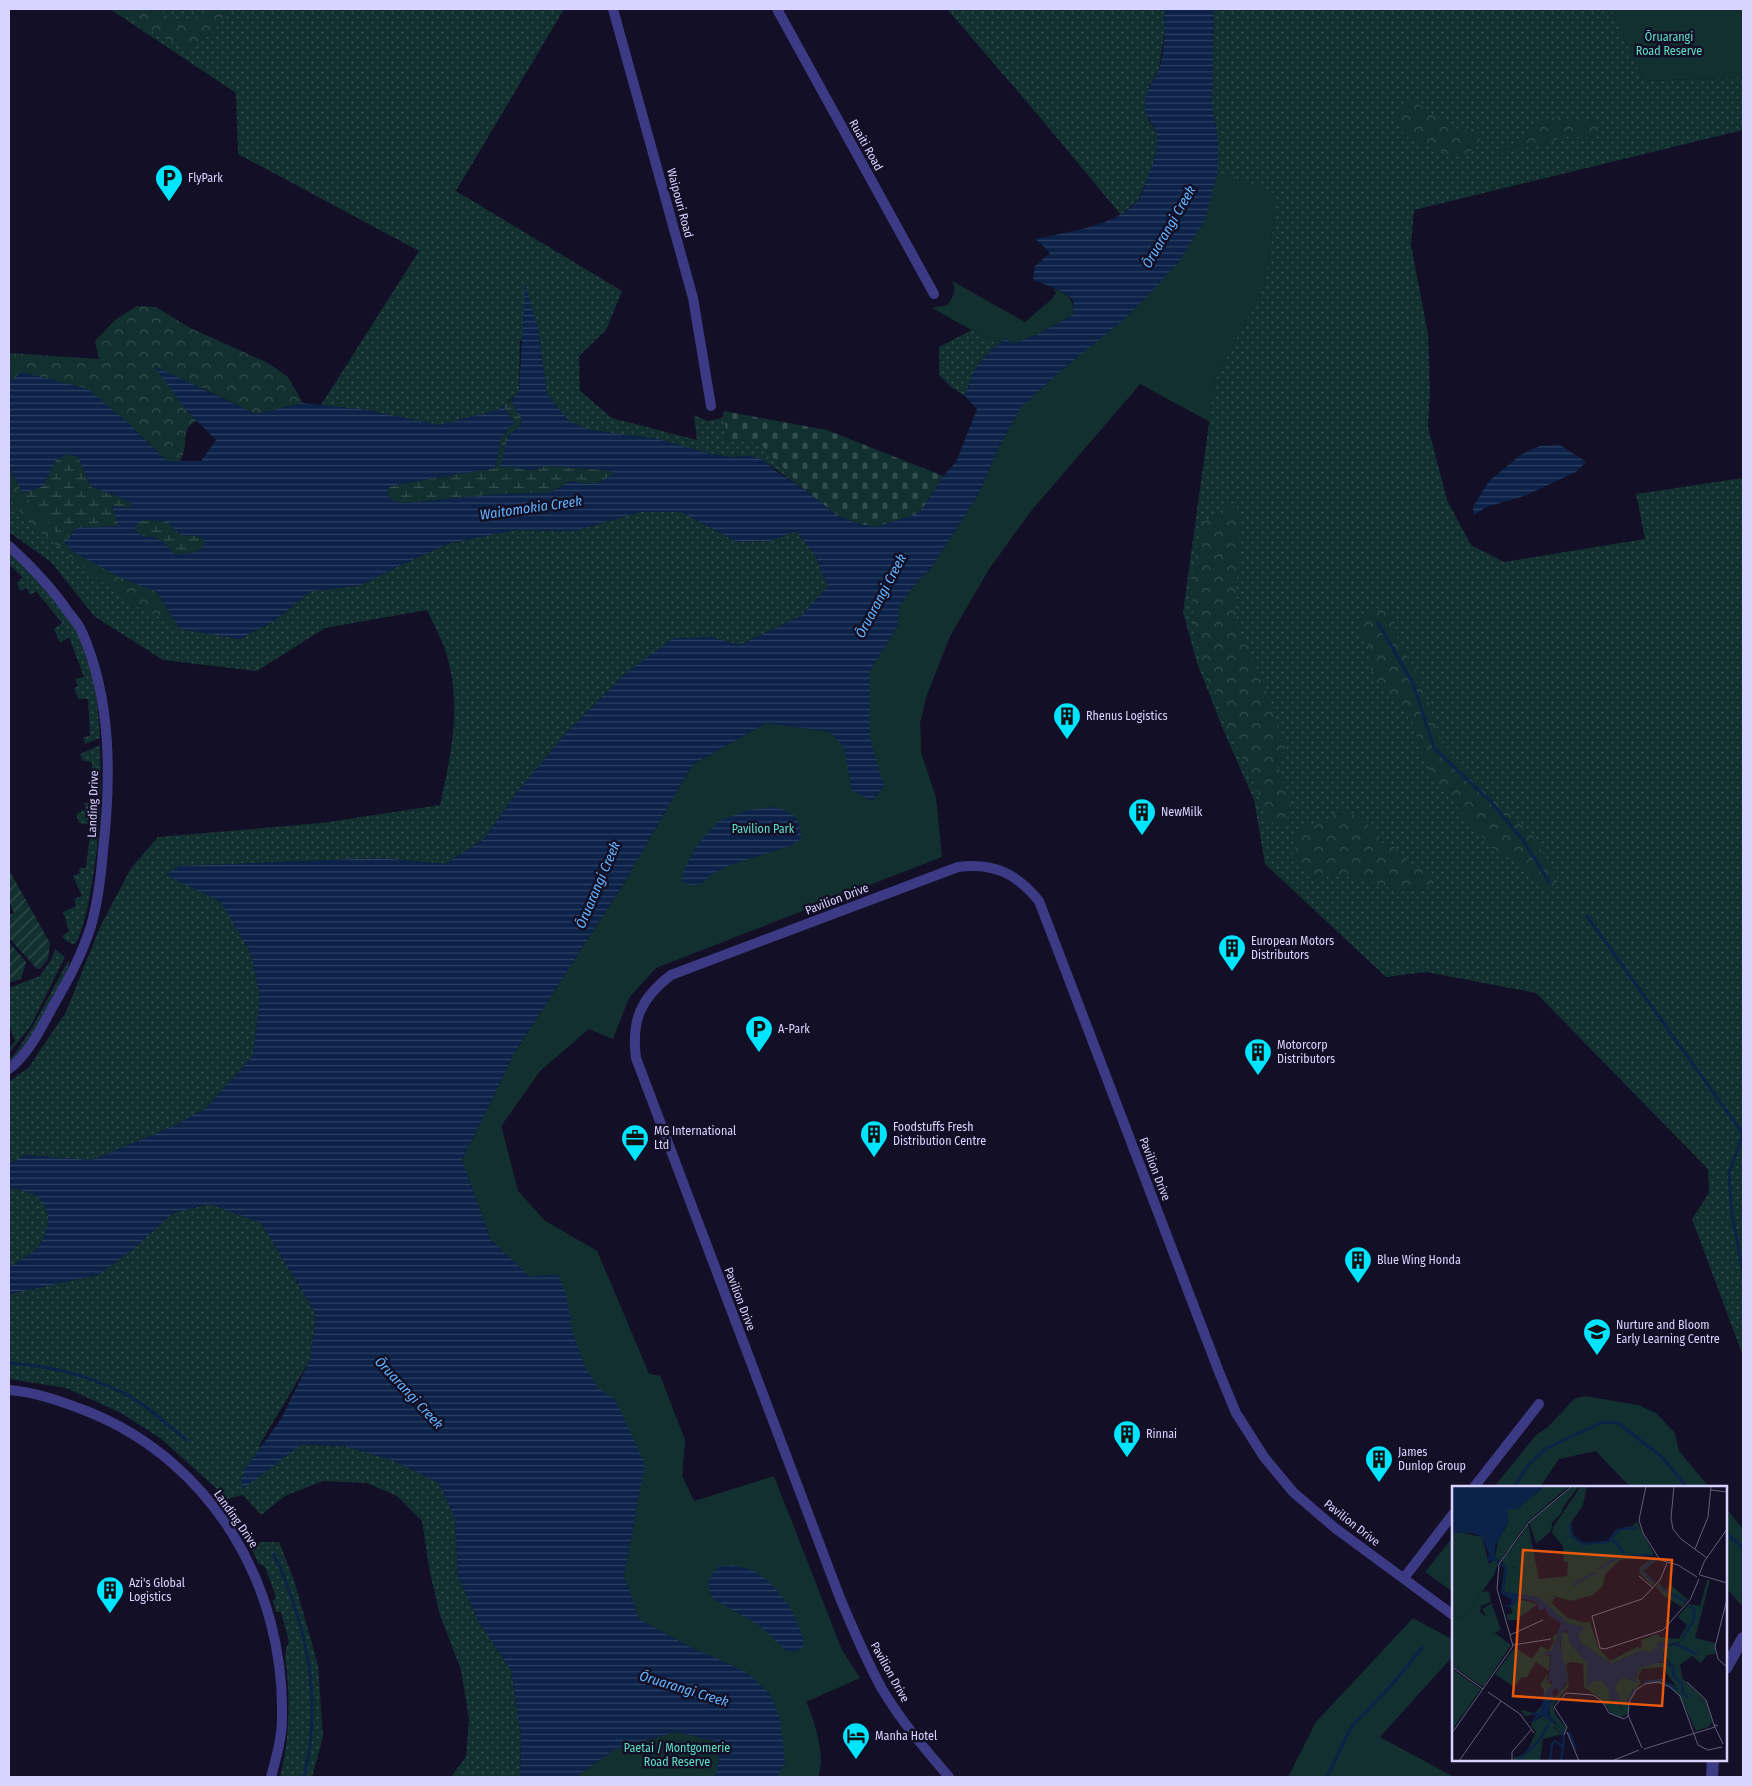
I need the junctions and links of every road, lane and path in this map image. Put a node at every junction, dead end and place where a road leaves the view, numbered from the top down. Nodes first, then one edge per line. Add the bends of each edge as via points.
1 (613, 9) edge
2 (777, 9) edge
3 (934, 294) dead end
4 (711, 406) dead end
5 (9, 546) edge
6 (9, 1069) edge
7 (9, 1390) edge
8 (1539, 1404) dead end
9 (1475, 1486) edge
10 (1452, 1515) edge
11 (1404, 1578) junction
12 (1452, 1614) edge
13 (1743, 1638) edge
14 (1727, 1666) edge
15 (1713, 1761) edge
16 (271, 1777) edge
17 (949, 1777) edge
18 (1712, 1777) edge

1 - 4 street, Waipouri Road via 693,298
2 - 3 street, Ruaiti Road
5 - 6 street, Landing Drive via 56,594 81,629 95,666 107,736 107,815 93,916 80,954 32,1043
7 - 16 street, Landing Drive via 65,1402 127,1430 194,1484 235,1536 262,1591 280,1662 282,1718
8 - 9 street
10 - 11 street
11 - 12 street, Pavilion Drive
11 - 17 street, Pavilion Drive via 1335,1528 1293,1492 1264,1457 1236,1413 1039,901 1028,887 998,869 973,865 958,867 671,975 656,987 639,1012 633,1040 636,1058 840,1598 883,1690 914,1736
13 - 14 street
15 - 18 street

